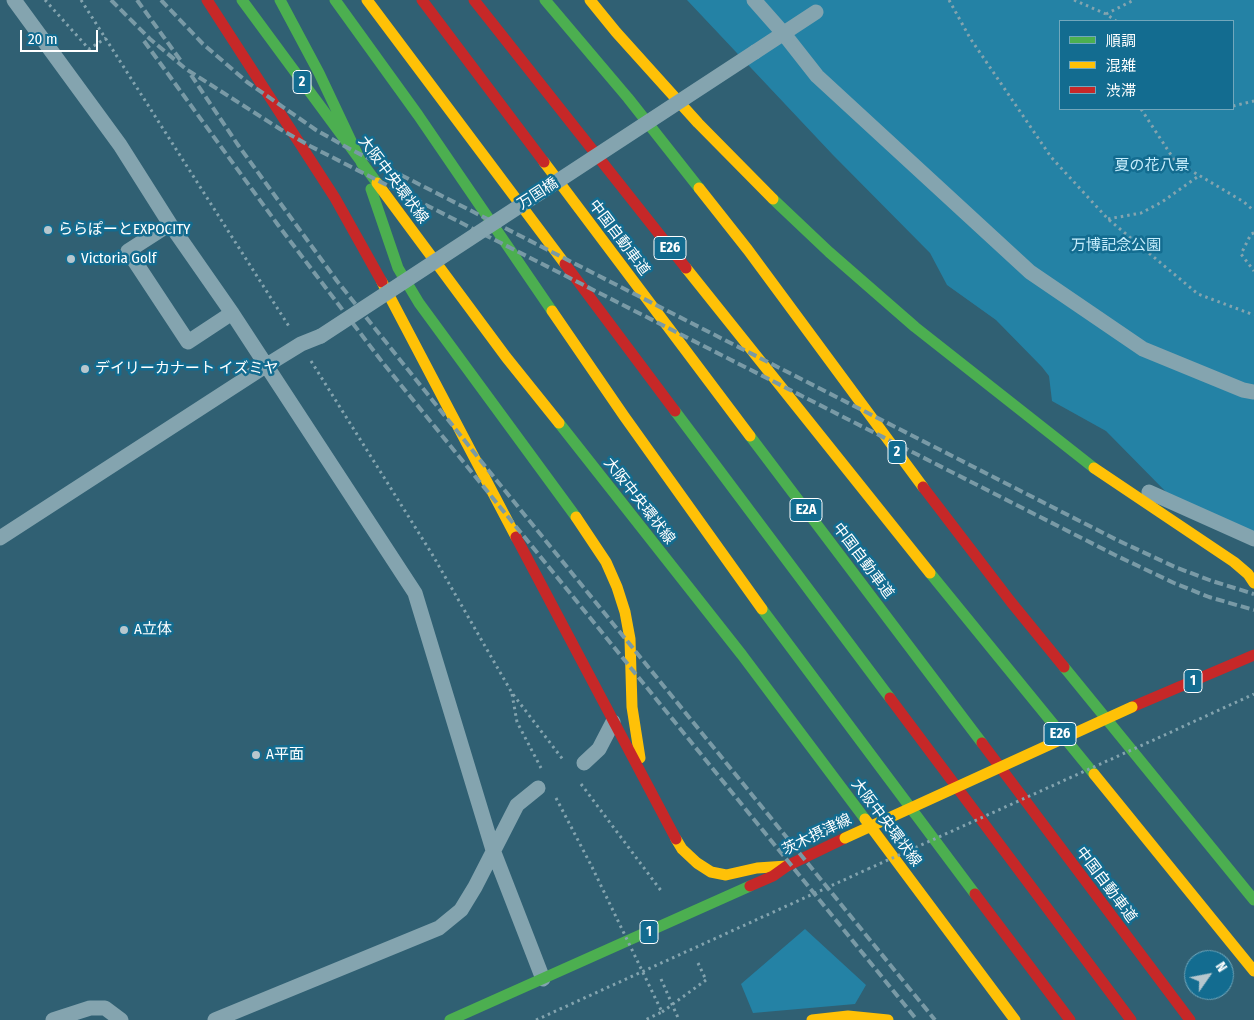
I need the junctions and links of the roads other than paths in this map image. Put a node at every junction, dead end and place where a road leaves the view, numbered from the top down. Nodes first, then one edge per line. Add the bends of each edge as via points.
1 (14, 0) edge
2 (207, 0) edge
3 (242, 0) edge
4 (280, 0) edge
5 (335, 0) edge
6 (367, 0) edge
7 (422, 0) edge
8 (474, 0) edge
9 (545, 0) edge
10 (590, 0) edge
11 (754, 0) edge
12 (816, 12) dead end
13 (784, 34) junction
14 (362, 164) junction
15 (170, 224) junction
16 (232, 313) junction
17 (267, 365) junction
18 (1254, 392) edge
19 (1093, 467) junction
20 (0, 538) edge
21 (1254, 539) edge
22 (1254, 583) edge
23 (1254, 655) edge
24 (613, 722) junction
25 (584, 763) dead end
26 (647, 786) junction
27 (538, 788) dead end
28 (494, 850) junction
29 (787, 866) junction
30 (1254, 900) edge
31 (1254, 971) edge
32 (543, 979) junction
33 (53, 1020) edge
34 (121, 1020) edge
35 (215, 1020) edge
36 (450, 1020) edge
37 (812, 1020) edge
38 (888, 1020) edge
39 (1015, 1020) edge
40 (1070, 1020) edge
41 (1131, 1020) edge
42 (1190, 1020) edge

1 - 15 lane via 120,145
2 - 24 main road via 368,256
3 - 14 main road, 大阪中央環状線 / 2
4 - 14 main road
5 - 40 main road via 765,613
6 - 41 main road
7 - 42 main road, 中国自動車道 / E2A
8 - 31 main road, E26 via 866,496
9 - 30 main road, 2 via 628,98 748,250 949,523
10 - 19 main road via 698,123 829,252 915,327
11 - 13 lane
12 - 13 lane, 万国橋
13 - 17 lane, 万国橋, bridge via 320,336
13 - 18 lane via 817,76 1030,272 1143,349
14 - 26 main road via 398,268 419,303 606,562 625,612 630,639 632,707
14 - 39 main road, 大阪中央環状線 / 2 via 506,357 742,655
15 - 16 lane
15 - 16 lane via 128,251 188,342
16 - 17 lane
17 - 20 lane, 万国橋
17 - 28 lane via 415,593
19 - 21 lane
19 - 22 main road via 1234,562
23 - 29 main road, 茨木摂津線 / 1, bridge via 1132,707
24 - 25 lane via 599,749
24 - 26 main road
26 - 29 main road via 682,849 711,872 726,875
27 - 28 lane via 516,805
28 - 32 lane
28 - 35 lane via 461,910 439,928
29 - 32 main road, 茨木摂津線 / 1 via 773,876
32 - 36 main road, 茨木摂津線 / 1
33 - 34 lane via 90,1008 105,1008
37 - 38 main road via 848,1016

